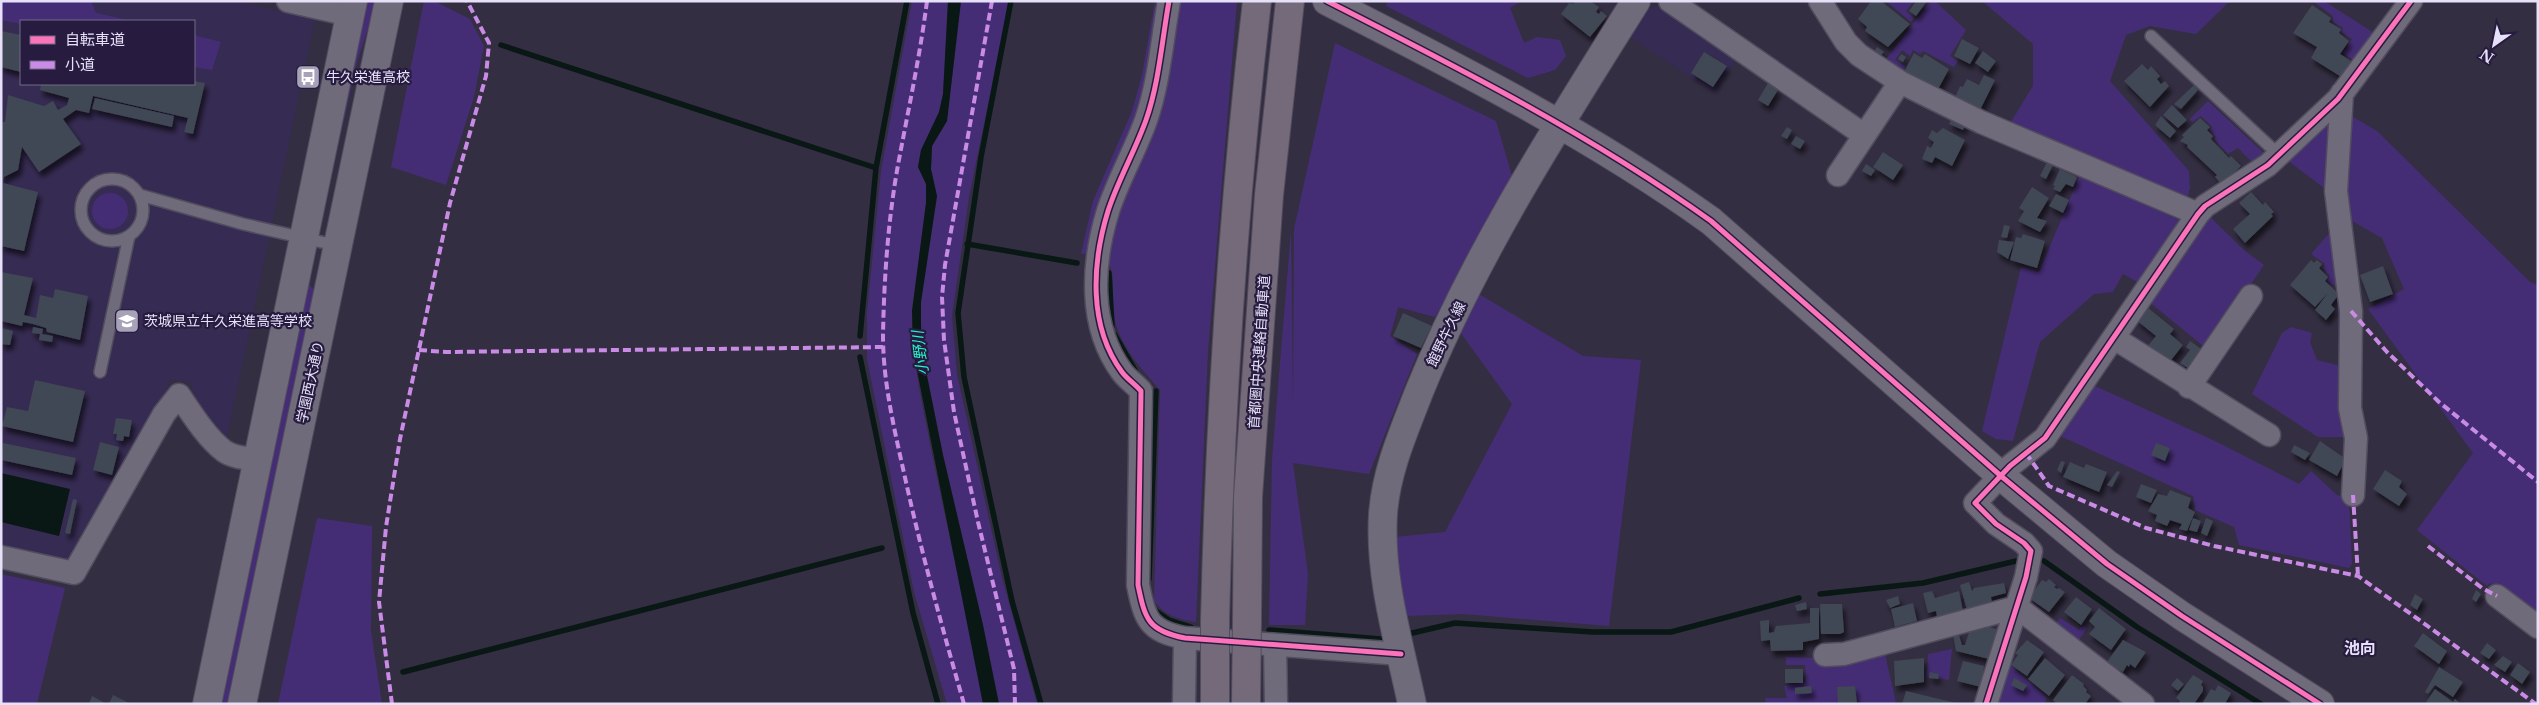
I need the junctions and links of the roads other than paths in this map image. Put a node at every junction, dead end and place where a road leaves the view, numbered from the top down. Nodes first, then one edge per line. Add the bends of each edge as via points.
1 (288, 1) edge
2 (389, 1) edge
3 (1169, 1) edge
4 (1257, 1) edge
5 (1290, 1) edge
6 (1636, 1) edge
7 (1670, 1) edge
8 (1820, 1) edge
9 (2411, 1) edge
10 (1340, 4) edge
11 (351, 8) edge
12 (2151, 36) dead end
13 (1900, 82) junction
14 (2342, 93) junction
15 (1559, 123) junction
16 (1864, 135) junction
17 (2279, 155) junction
18 (1838, 175) dead end
19 (140, 195) junction
20 (2198, 214) junction
21 (129, 236) junction
22 (304, 238) junction
23 (338, 246) junction
24 (2250, 296) dead end
25 (2114, 338) junction
26 (100, 372) dead end
27 (2189, 387) junction
28 (2269, 435) dead end
29 (259, 460) junction
30 (2001, 476) junction
31 (2353, 495) dead end
32 (1, 557) edge
33 (2497, 596) dead end
34 (2017, 608) junction
35 (2538, 627) edge
36 (1185, 638) junction
37 (1275, 645) junction
38 (1401, 654) junction
39 (1825, 656) dead end
40 (207, 704) edge
41 (242, 704) edge
42 (1184, 704) edge
43 (1215, 704) edge
44 (1246, 704) edge
45 (1276, 704) edge
46 (1412, 704) edge
47 (1986, 704) edge
48 (2144, 704) edge
49 (2320, 704) edge

1 - 11 street
2 - 23 main road, 学園西大通り
3 - 36 street via 1146,119 1108,210 1095,276 1101,325 1110,350 1122,372 1141,391 1138,585 1144,615 1160,631
4 - 43 highway, bridge via 1243,124 1224,364
5 - 44 highway, 首都圏中央連絡自動車道, bridge via 1269,195 1248,497
6 - 15 main road, 館野牛久線
7 - 16 street
8 - 13 street via 1846,42 1859,55
9 - 14 street
10 - 15 main road
11 - 22 main road
12 - 17 lane
13 - 16 street
13 - 20 street via 1982,122
14 - 17 street
14 - 31 street via 2336,191 2351,311 2350,408 2356,438
15 - 30 main road via 1711,221
15 - 38 main road, 館野牛久線 via 1498,230 1439,344 1388,479 1383,514 1383,550
16 - 18 street
17 - 20 street
19 - 21 lane via 143,215 140,225
19 - 21 lane via 126,182 106,179 89,188 81,206 85,226 102,240 113,241
19 - 22 lane
20 - 25 street
21 - 26 lane
22 - 23 lane
22 - 29 main road
23 - 41 main road, 学園西大通り
24 - 27 street
25 - 27 street
25 - 30 street via 2046,438
27 - 28 street
29 - 32 street via 225,451 205,431 179,395 164,414 74,573
29 - 40 main road
30 - 34 street via 1975,503 2031,551
30 - 49 main road via 2107,564
33 - 35 street
34 - 39 street via 1844,654
34 - 47 street
34 - 48 street
36 - 37 street
36 - 42 street
37 - 38 street
37 - 45 street
38 - 46 main road, 館野牛久線

